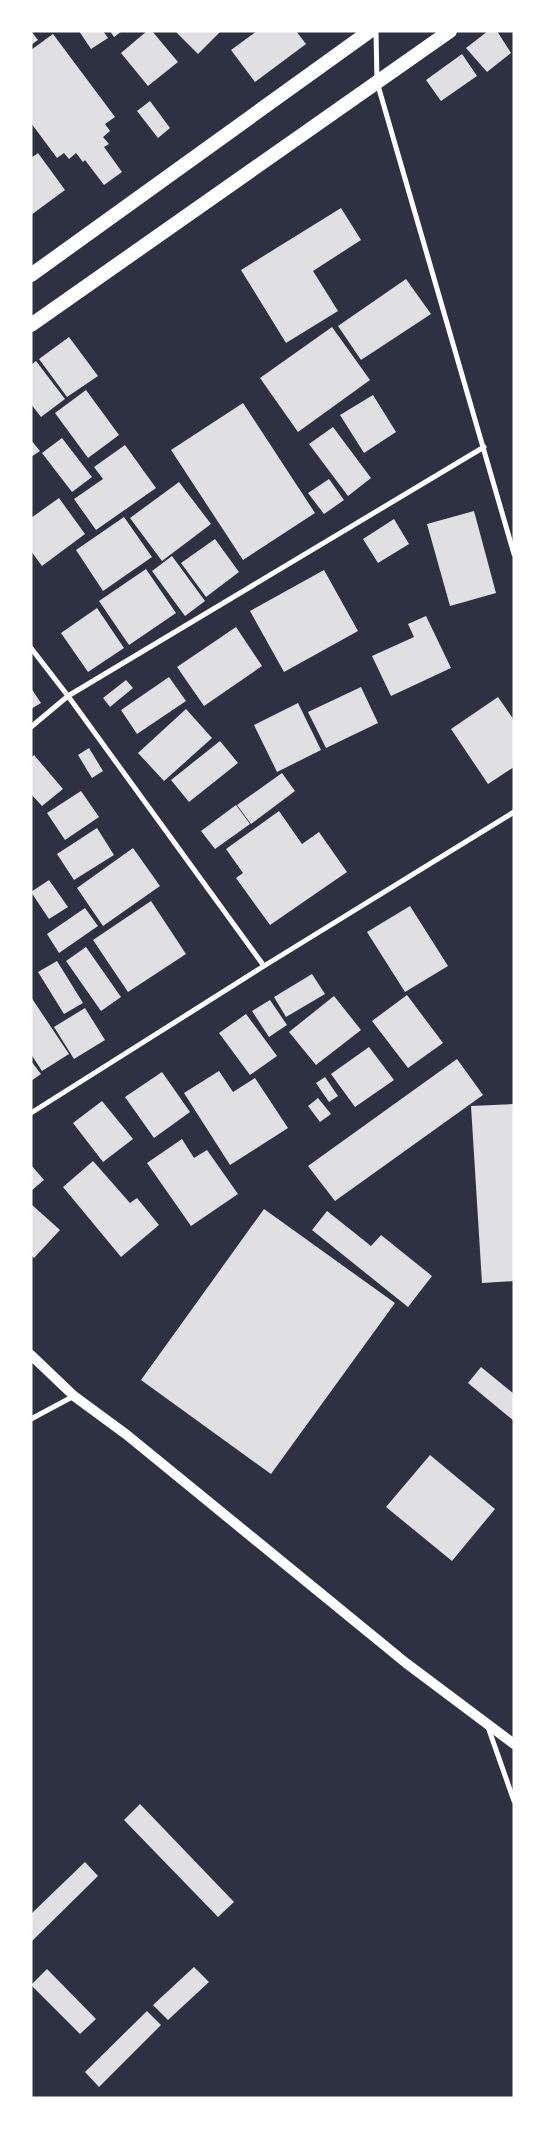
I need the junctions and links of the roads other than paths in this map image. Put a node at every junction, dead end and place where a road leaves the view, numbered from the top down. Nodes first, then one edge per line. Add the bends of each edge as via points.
1 (370, 31) edge
2 (376, 31) edge
3 (450, 31) edge
4 (377, 82) junction
5 (31, 274) edge
6 (31, 325) edge
7 (484, 447) junction
8 (514, 554) edge
9 (31, 648) edge
10 (68, 696) junction
11 (31, 727) edge
12 (514, 812) edge
13 (264, 966) junction
14 (31, 1113) edge
15 (31, 1355) edge
16 (74, 1396) junction
17 (31, 1419) edge
18 (487, 1724) junction
19 (514, 1744) edge
20 (514, 1801) edge

1 - 5 highway
2 - 4 street
3 - 4 highway
4 - 6 highway
4 - 7 street
7 - 8 street
7 - 10 street
9 - 10 street
10 - 11 street
10 - 13 street
12 - 13 street
13 - 14 street
15 - 16 main road
16 - 17 street
16 - 18 main road via 127,1435 406,1664
18 - 19 main road
18 - 20 street

